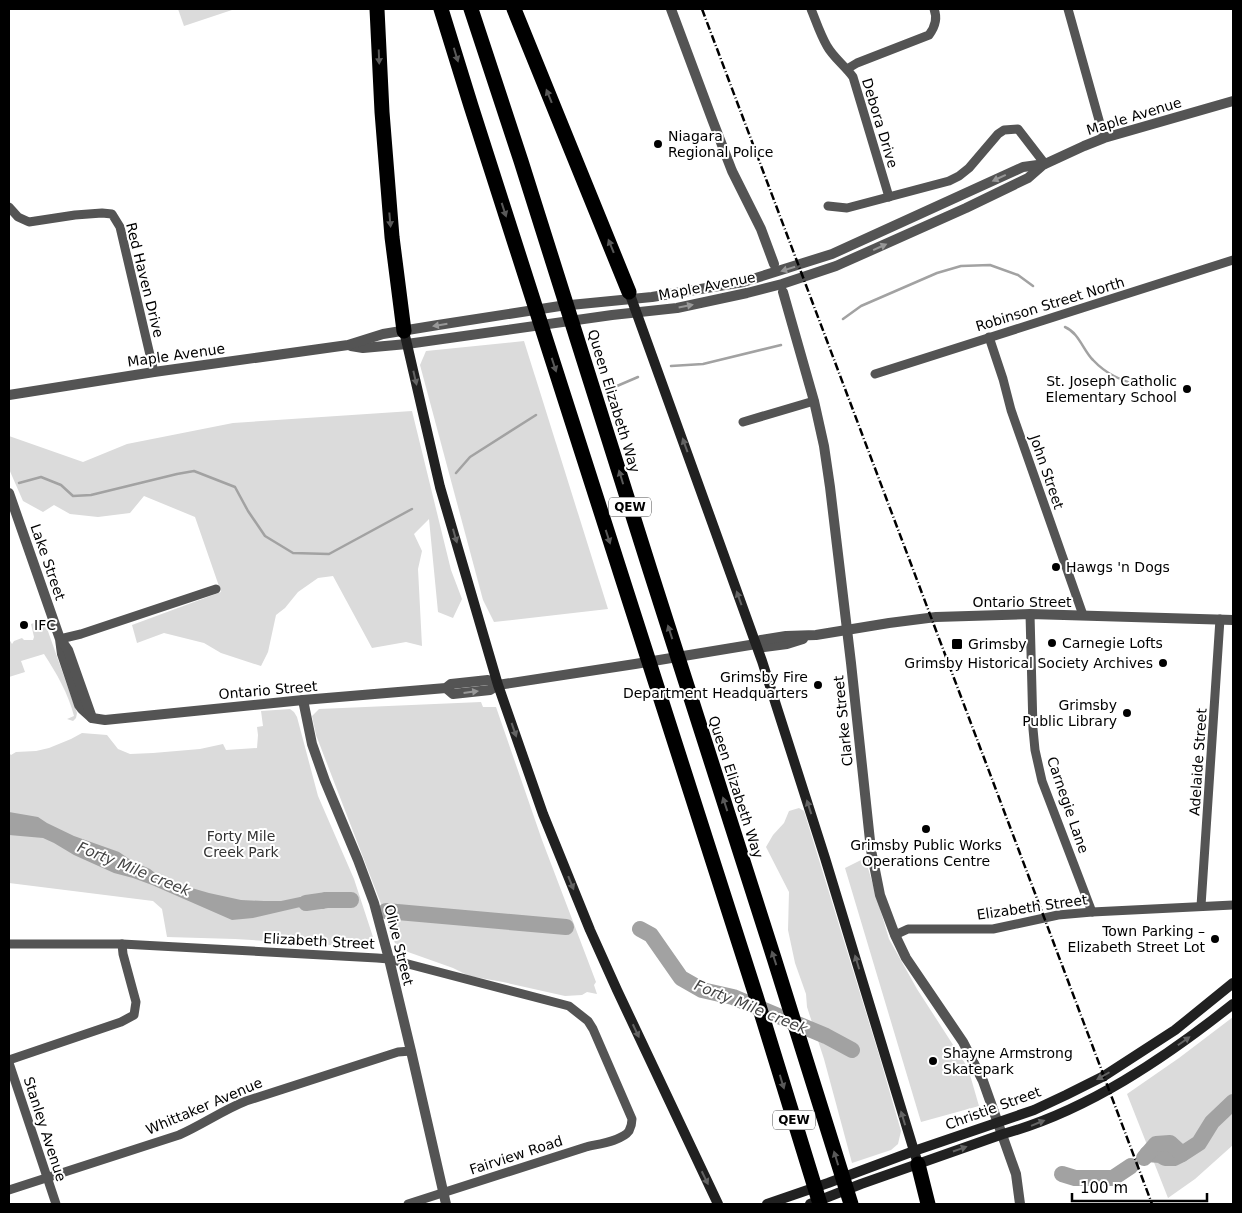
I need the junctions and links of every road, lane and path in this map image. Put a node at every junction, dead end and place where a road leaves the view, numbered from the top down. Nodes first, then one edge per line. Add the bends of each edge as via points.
1 (377, 9) edge
2 (442, 9) edge
3 (471, 9) edge
4 (514, 9) edge
5 (671, 9) edge
6 (811, 9) edge
7 (934, 9) edge
8 (1068, 9) edge
9 (847, 69) junction
10 (1233, 101) edge
11 (1104, 138) junction
12 (1045, 164) junction
13 (889, 197) junction
14 (828, 206) dead end
15 (9, 207) edge
16 (1233, 260) edge
17 (774, 264) dead end
18 (783, 292) dead end
19 (631, 296) junction
20 (637, 312) junction
21 (406, 337) junction
22 (989, 337) junction
23 (154, 372) junction
24 (875, 374) dead end
25 (9, 395) edge
26 (814, 401) junction
27 (744, 422) dead end
28 (9, 493) edge
29 (216, 589) dead end
30 (1030, 614) junction
31 (1083, 615) junction
32 (1220, 619) junction
33 (1233, 620) edge
34 (847, 630) junction
35 (60, 640) junction
36 (756, 644) junction
37 (498, 684) junction
38 (303, 700) junction
39 (92, 718) joint
40 (1233, 905) edge
41 (1201, 906) junction
42 (1092, 912) junction
43 (895, 935) junction
44 (9, 944) edge
45 (122, 944) junction
46 (389, 960) junction
47 (1233, 983) edge
48 (1233, 1004) edge
49 (411, 1050) junction
50 (9, 1061) edge
51 (998, 1122) junction
52 (630, 1129) joint
53 (1003, 1134) junction
54 (916, 1157) junction
55 (47, 1178) junction
56 (9, 1190) edge
57 (444, 1192) junction
58 (56, 1204) edge
59 (408, 1204) edge
60 (446, 1204) edge
61 (718, 1204) edge
62 (767, 1204) edge
63 (810, 1204) edge
64 (820, 1204) edge
65 (851, 1204) edge
66 (928, 1204) edge
67 (1020, 1204) edge

1 -> 21 highway via 392,237
2 -> 64 highway, QEW
65 -> 3 highway, Queen Elizabeth Way / QEW
19 -> 4 highway
5 - 17 street via 732,171 761,229
6 - 9 street, Debora Drive via 828,48
7 - 9 street via 936,22 929,35
8 - 11 street
9 - 13 street, Debora Drive
10 - 11 street, Maple Avenue
11 - 12 street, Maple Avenue
12 - 13 street via 1018,129 1004,130 959,176
12 -> 19 street, Maple Avenue via 1023,167 832,254 743,282
20 -> 12 street, Maple Avenue via 677,308 748,293 836,266 1028,178
13 - 14 street via 848,208
15 - 23 street, Red Haven Drive via 18,217 29,222 75,215 112,214 120,227
16 - 22 street, Robinson Street North
18 - 26 street, Clarke Street
19 - 20 main road
19 -> 21 street, Maple Avenue via 612,302 560,306 476,320
20 - 21 street, Maple Avenue via 480,333
36 -> 20 main road
21 - 23 street, Maple Avenue via 383,334 348,345
21 -> 37 main road via 440,487
22 - 24 street, Robinson Street North
22 - 31 street, John Street via 1011,410
23 - 25 street, Maple Avenue
26 - 27 street
26 - 34 street, Clarke Street via 830,487
28 - 35 street, Lake Street
29 - 35 street
30 - 31 street, Ontario Street
30 - 34 street, Ontario Street via 936,617
30 - 42 street, Carnegie Lane via 1035,750 1042,781
31 - 32 street, Ontario Street
32 - 33 street, Ontario Street
32 - 41 street, Adelaide Street
34 - 36 street, Ontario Street via 786,636
34 - 43 street, Clarke Street via 871,850 880,895
35 - 39 street, Lake Street via 68,650
36 - 37 street, Ontario Street
54 -> 36 main road
37 - 38 street, Ontario Street via 488,680 451,684 446,688
37 -> 61 main road via 543,814 590,930
38 - 39 street, Ontario Street via 105,720
38 - 46 street, Olive Street via 312,744 374,903
40 - 41 street, Elizabeth Street
41 - 42 street, Elizabeth Street
42 - 43 street, Elizabeth Street via 1058,915 993,929 908,929
43 - 51 street, Clarke Street via 906,958 964,1042
44 - 45 street, Elizabeth Street
45 - 46 street, Elizabeth Street
45 - 50 street via 136,1002 134,1015
46 - 49 street, Olive Street
46 - 52 street, Elizabeth Street via 569,1006 594,1029 632,1119
47 -> 51 main road, Christie Street via 1175,1030 1104,1076 1034,1110
53 -> 48 main road, Christie Street via 1020,1130 1095,1097 1185,1040
49 - 55 street, Whittaker Avenue via 246,1100 179,1135
49 - 57 street, Olive Street
50 - 55 street, Stanley Avenue
51 - 53 street, Clarke Street
51 - 54 main road, Christie Street
52 - 57 street, Fairview Road via 623,1136
54 -> 53 main road, Christie Street
53 - 67 street, Clarke Street via 1016,1174
54 - 62 main road, Christie Street via 881,1162
54 - 63 main road, Christie Street via 886,1175
54 - 66 highway
55 - 56 street, Whittaker Avenue
55 - 58 street, Stanley Avenue
57 - 59 street, Fairview Road
57 - 60 street, Olive Street

